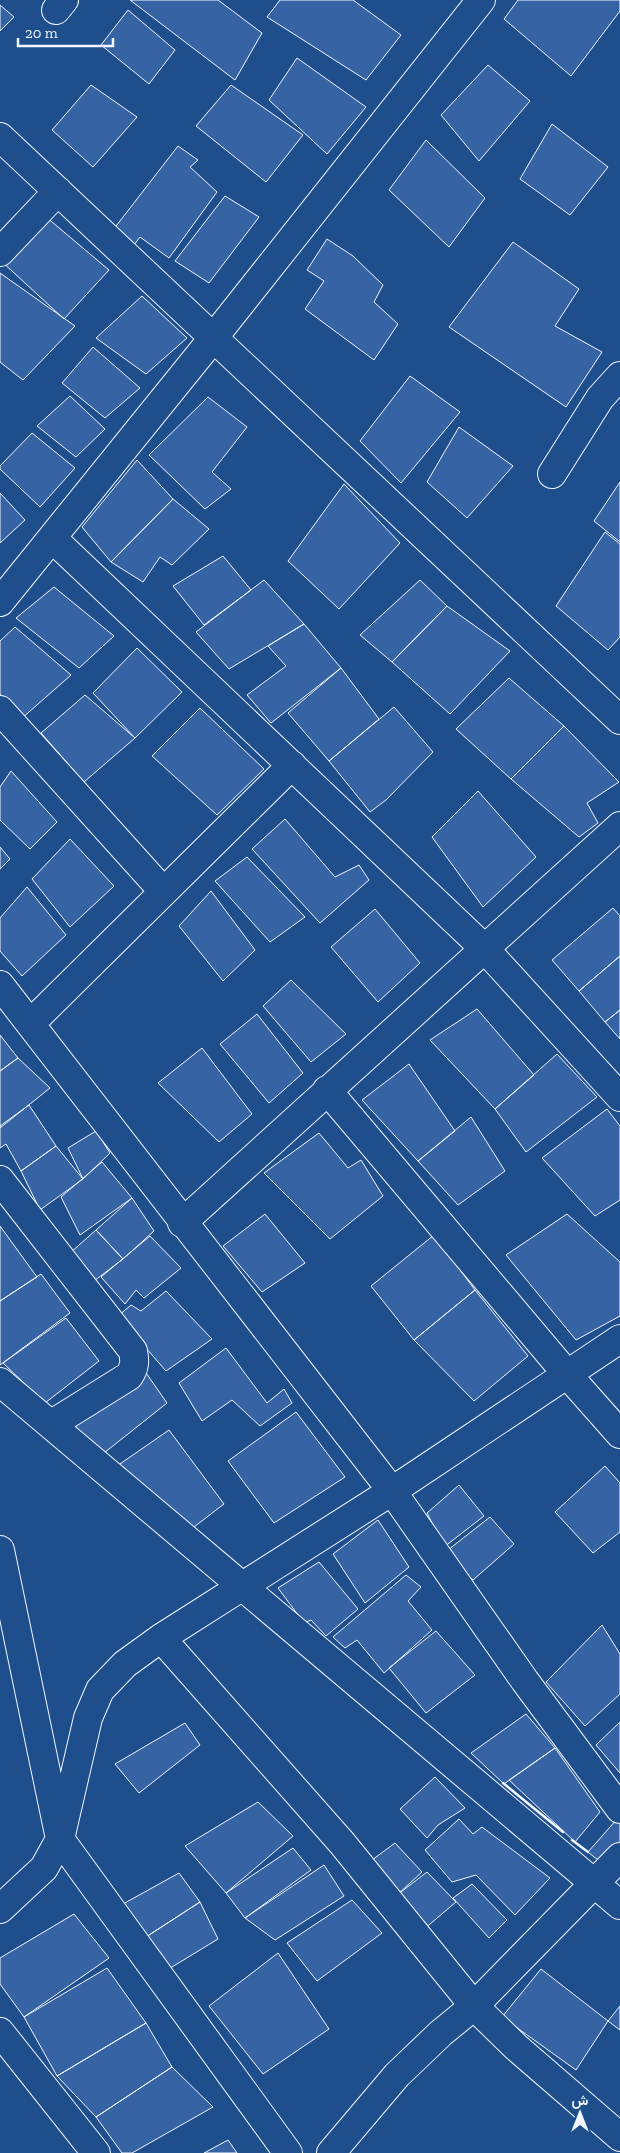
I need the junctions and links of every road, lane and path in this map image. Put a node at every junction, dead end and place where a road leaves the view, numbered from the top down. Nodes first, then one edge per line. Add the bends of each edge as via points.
1 (480, 0) edge
2 (0, 137) edge
3 (58, 191) junction
4 (0, 252) edge
5 (214, 337) junction
6 (620, 376) edge
7 (552, 474) dead end
8 (52, 538) junction
9 (0, 602) edge
10 (0, 710) edge
11 (620, 720) edge
12 (292, 765) junction
13 (620, 826) edge
14 (163, 891) junction
15 (485, 949) junction
16 (0, 985) edge
17 (31, 1023) junction
18 (327, 1090) junction
19 (620, 1097) edge
20 (0, 1180) edge
21 (182, 1223) junction
22 (620, 1339) edge
23 (566, 1374) junction
24 (0, 1382) edge
25 (52, 1424) junction
26 (620, 1434) edge
27 (392, 1491) junction
28 (0, 1550) edge
29 (242, 1587) junction
30 (161, 1638) junction
31 (620, 1809) edge
32 (60, 1839) junction
33 (620, 1858) edge
34 (595, 1885) junction
35 (620, 1905) edge
36 (0, 1909) edge
37 (474, 2006) junction
38 (0, 2032) edge
39 (620, 2137) edge
40 (96, 2153) edge
41 (288, 2153) edge
42 (331, 2153) edge

1 - 5 street
2 - 3 street
3 - 4 street
3 - 5 street
5 - 8 street
5 - 11 street
6 - 7 street via 600,398
8 - 9 street
8 - 12 street
10 - 14 street
12 - 14 street
12 - 15 street
13 - 15 street
14 - 17 street
15 - 18 street
15 - 19 street
16 - 17 street
17 - 21 street
18 - 21 street
18 - 23 street
20 - 25 street via 133,1351 135,1360 129,1376
21 - 27 street
22 - 23 street
23 - 26 street
23 - 27 street
24 - 25 street
25 - 29 street
27 - 29 street
27 - 31 street via 525,1681
28 - 32 street
29 - 30 street
29 - 34 street
30 - 32 street via 126,1664 100,1690 88,1718
30 - 37 street via 342,1843
32 - 36 street via 44,1868
32 - 41 street
33 - 34 street
34 - 35 street
34 - 37 street
37 - 39 street
37 - 42 street via 398,2075
38 - 40 street

